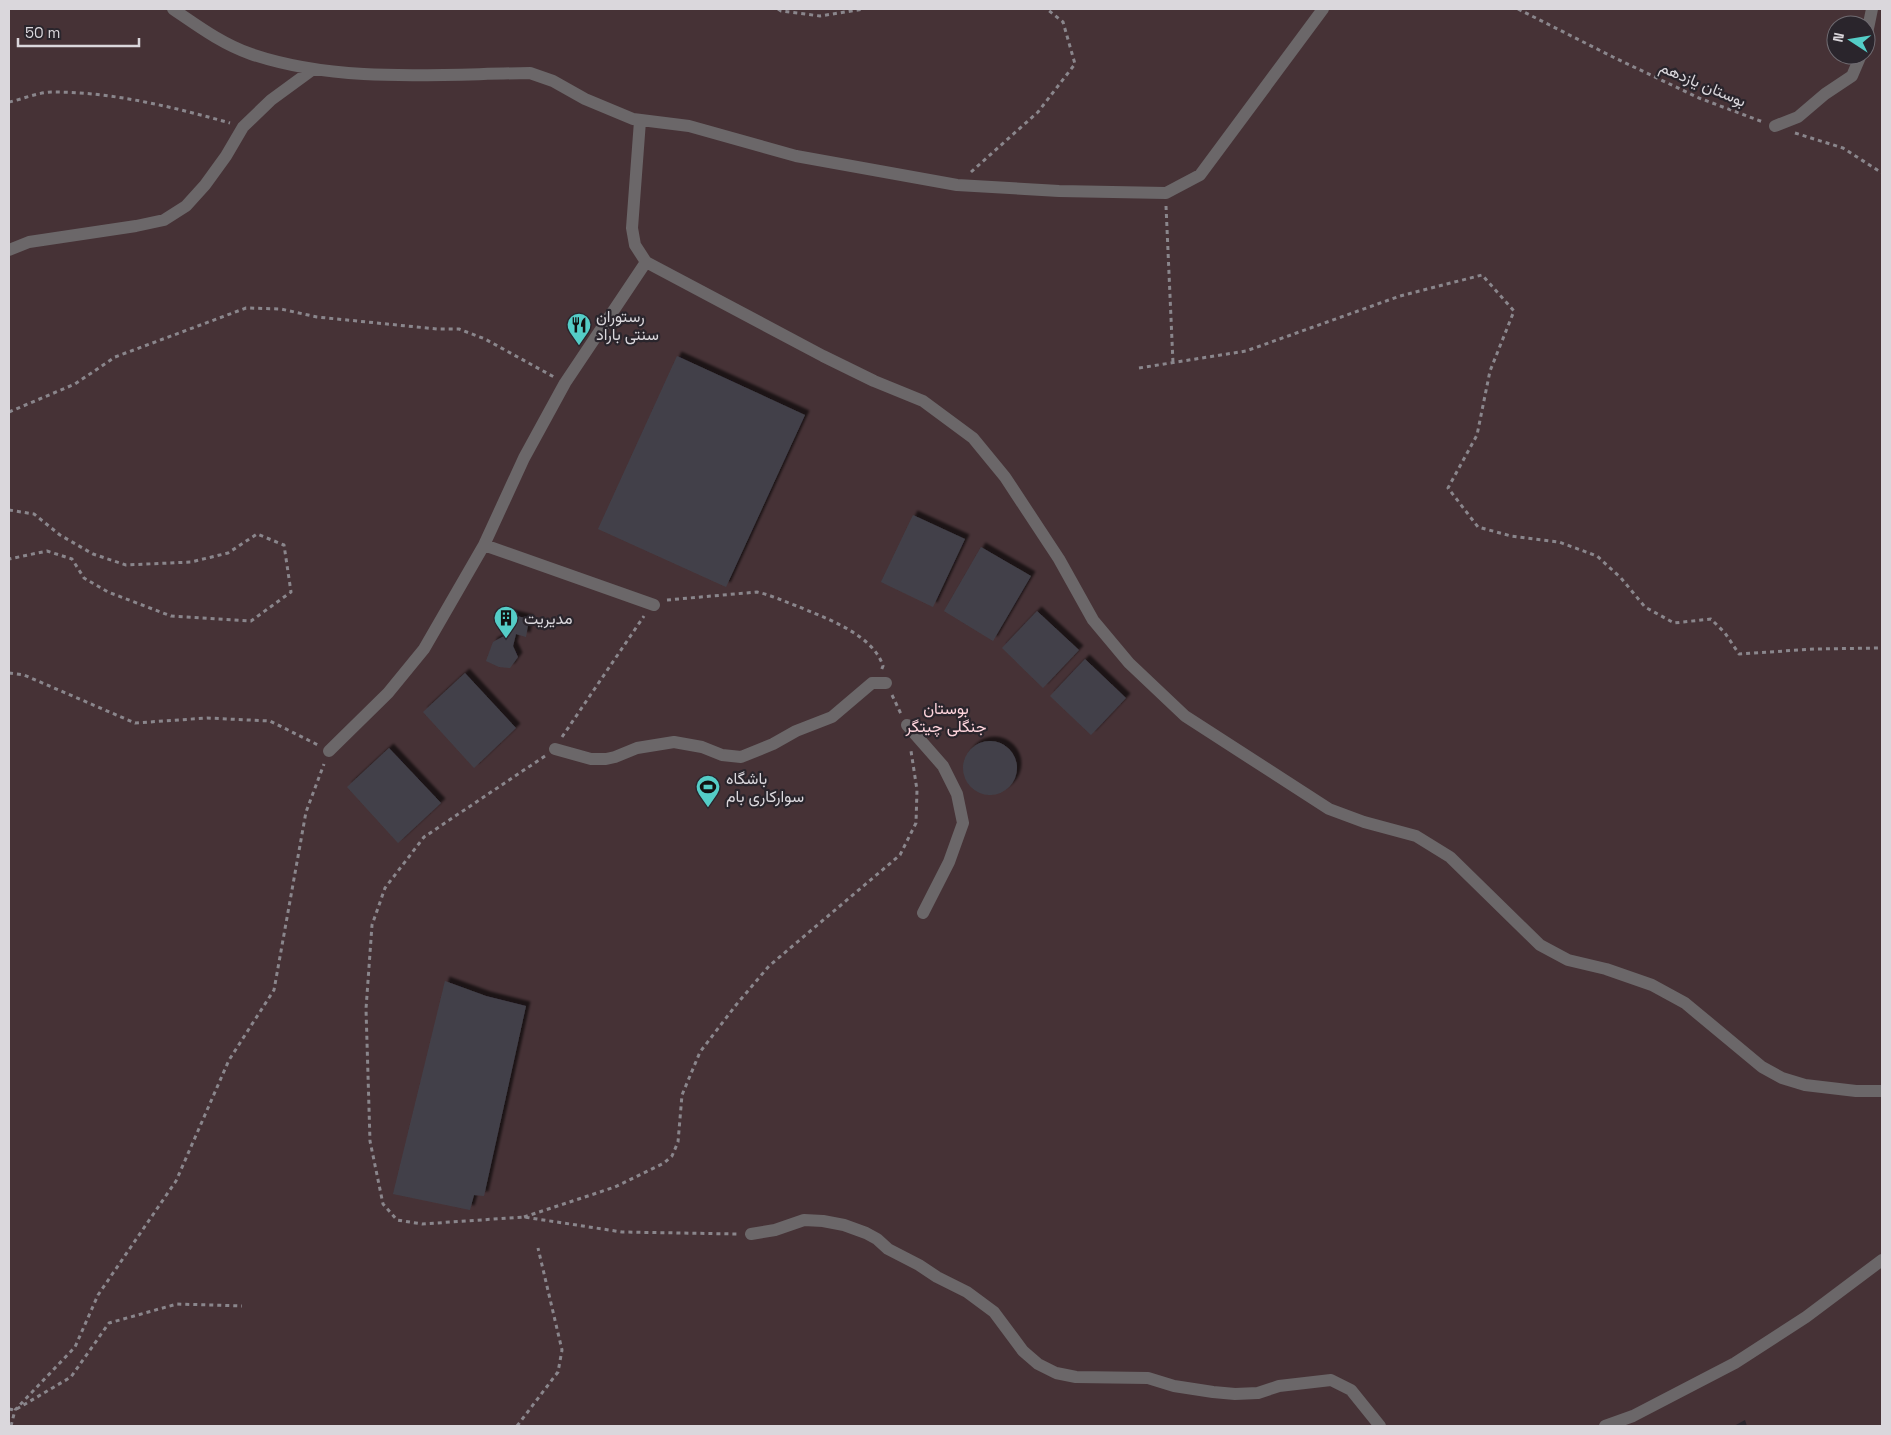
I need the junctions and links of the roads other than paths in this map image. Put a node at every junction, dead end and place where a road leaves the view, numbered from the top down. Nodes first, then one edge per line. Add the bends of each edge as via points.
1 (173, 9) edge
2 (1324, 9) edge
3 (1857, 65) edge
4 (312, 70) junction
5 (640, 121) junction
6 (1774, 126) road end
7 (9, 250) edge
8 (646, 262) junction
9 (484, 545) junction
10 (654, 605) road end
11 (886, 683) road end
12 (907, 725) road end
13 (555, 749) road end
14 (329, 751) road end
15 (923, 913) dead end
16 (1882, 1091) edge
17 (751, 1234) road end
18 (1882, 1260) edge
19 (1380, 1426) edge
20 (1605, 1426) edge

1 - 4 street via 211,36 251,54
2 - 5 street via 1200,174 1166,193 957,184 796,156 690,126
3 - 6 street via 1852,76 1798,117
4 - 5 street via 378,74 530,73
4 - 7 street via 270,100 243,127 205,185 186,206 164,220 29,242
5 - 8 street via 632,228 635,245
8 - 9 street via 565,383 524,458
8 - 16 street via 823,356 923,401 973,438 1005,478 1054,551 1092,620 1129,663 1185,716 1329,809 1416,836 1450,857 1540,945 1568,960 1652,985 1685,1003 1762,1068 1805,1085
9 - 10 street
9 - 14 street via 424,649 388,693
11 - 13 street via 872,683 832,718 741,757 674,742 637,748 606,759 591,759
12 - 15 street via 943,766 958,794 963,823
17 - 19 street via 804,1220 844,1224 866,1232 888,1249 974,1297 994,1312 1023,1352 1056,1373 1076,1377 1148,1378 1174,1386 1235,1394 1331,1380 1352,1390
18 - 20 street via 1806,1317 1735,1363 1632,1416

